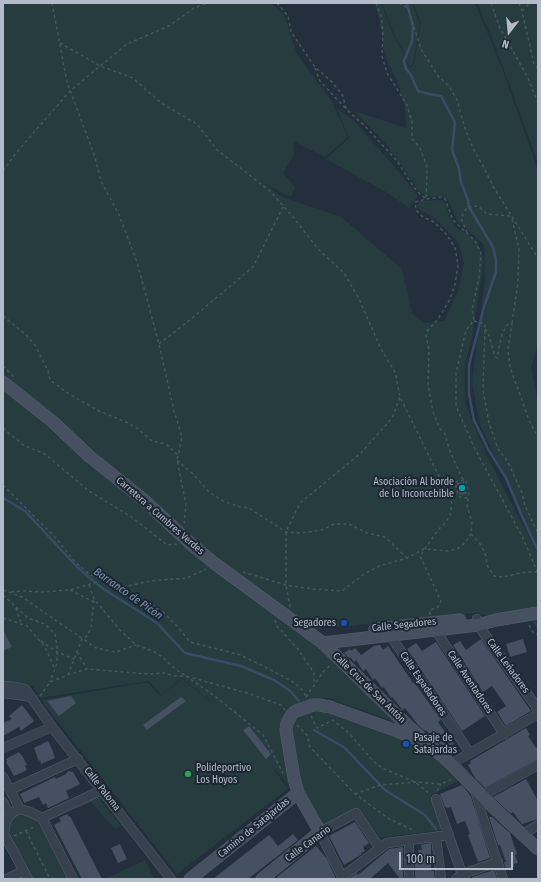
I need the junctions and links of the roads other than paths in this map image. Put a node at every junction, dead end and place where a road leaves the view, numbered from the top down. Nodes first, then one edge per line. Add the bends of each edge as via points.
1 (3, 382) edge
2 (531, 615) edge
3 (477, 622) junction
4 (433, 626) junction
5 (312, 635) junction
6 (390, 635) junction
7 (323, 643) junction
8 (3, 686) edge
9 (3, 693) edge
10 (34, 701) junction
11 (538, 714) edge
12 (52, 727) junction
13 (405, 731) junction
14 (504, 734) junction
15 (3, 748) edge
16 (470, 753) junction
17 (78, 759) junction
18 (451, 764) junction
19 (538, 765) edge
20 (3, 777) edge
21 (10, 790) junction
22 (102, 790) junction
23 (479, 792) junction
24 (298, 793) junction
25 (436, 799) road end
26 (3, 802) edge
27 (494, 808) junction
28 (20, 809) junction
29 (10, 815) junction
30 (482, 816) junction
31 (43, 820) junction
32 (538, 825) edge
33 (320, 832) junction
34 (449, 835) junction
35 (522, 835) junction
36 (5, 836) edge
37 (436, 837) junction
38 (409, 840) junction
39 (379, 847) junction
40 (538, 849) edge
41 (498, 862) junction
42 (26, 875) edge
43 (461, 877) edge
44 (264, 878) edge
45 (343, 878) edge
46 (6, 879) edge
47 (73, 879) edge
48 (171, 879) edge
49 (190, 879) edge
50 (409, 879) edge
51 (441, 879) edge
52 (503, 879) edge

1 - 5 street, Carretera a Cumbres Verdes via 144,500 214,563
2 - 3 street, Calle Segadores
3 - 4 street, Calle Segadores
3 - 11 street, Calle Leñadores via 535,705
4 - 5 street, Calle Segadores
4 - 6 street, Calle Segadores
4 - 14 street, Calle Aventadores
5 - 7 street, Carretera a Cumbres Verdes
6 - 7 street, Calle Segadores
6 - 16 street, Calle Espadadores
7 - 13 street, Calle Cruz de San Antón
8 - 10 street, Calle Paloma via 26,690
9 - 10 street via 26,696
10 - 12 street, Calle Paloma
11 - 14 street
12 - 15 street
12 - 17 street, Calle Paloma
13 - 18 street via 430,745
13 - 24 street, Camino de Satajardas via 330,707 308,705 290,717 286,730
14 - 16 street
16 - 18 street
17 - 21 street
17 - 22 street, Calle Paloma
18 - 23 street
19 - 23 street
20 - 21 street
21 - 28 street
22 - 31 street
22 - 48 street, Calle Paloma
23 - 27 street
23 - 30 street
24 - 33 street
24 - 49 street, Camino de Satajardas
25 - 34 street
26 - 29 street
27 - 30 street
27 - 35 street
28 - 29 street
28 - 31 street
29 - 36 street via 6,821
30 - 41 street
31 - 47 street
32 - 35 street
33 - 39 street, Calle Canario via 356,813
33 - 44 street, Calle Canario
33 - 45 street
34 - 37 street
34 - 43 street
35 - 40 street
36 - 42 street
37 - 38 street
37 - 51 street
38 - 39 street via 386,843
38 - 50 street
39 - 45 street
41 - 43 street
41 - 52 street
42 - 46 street

